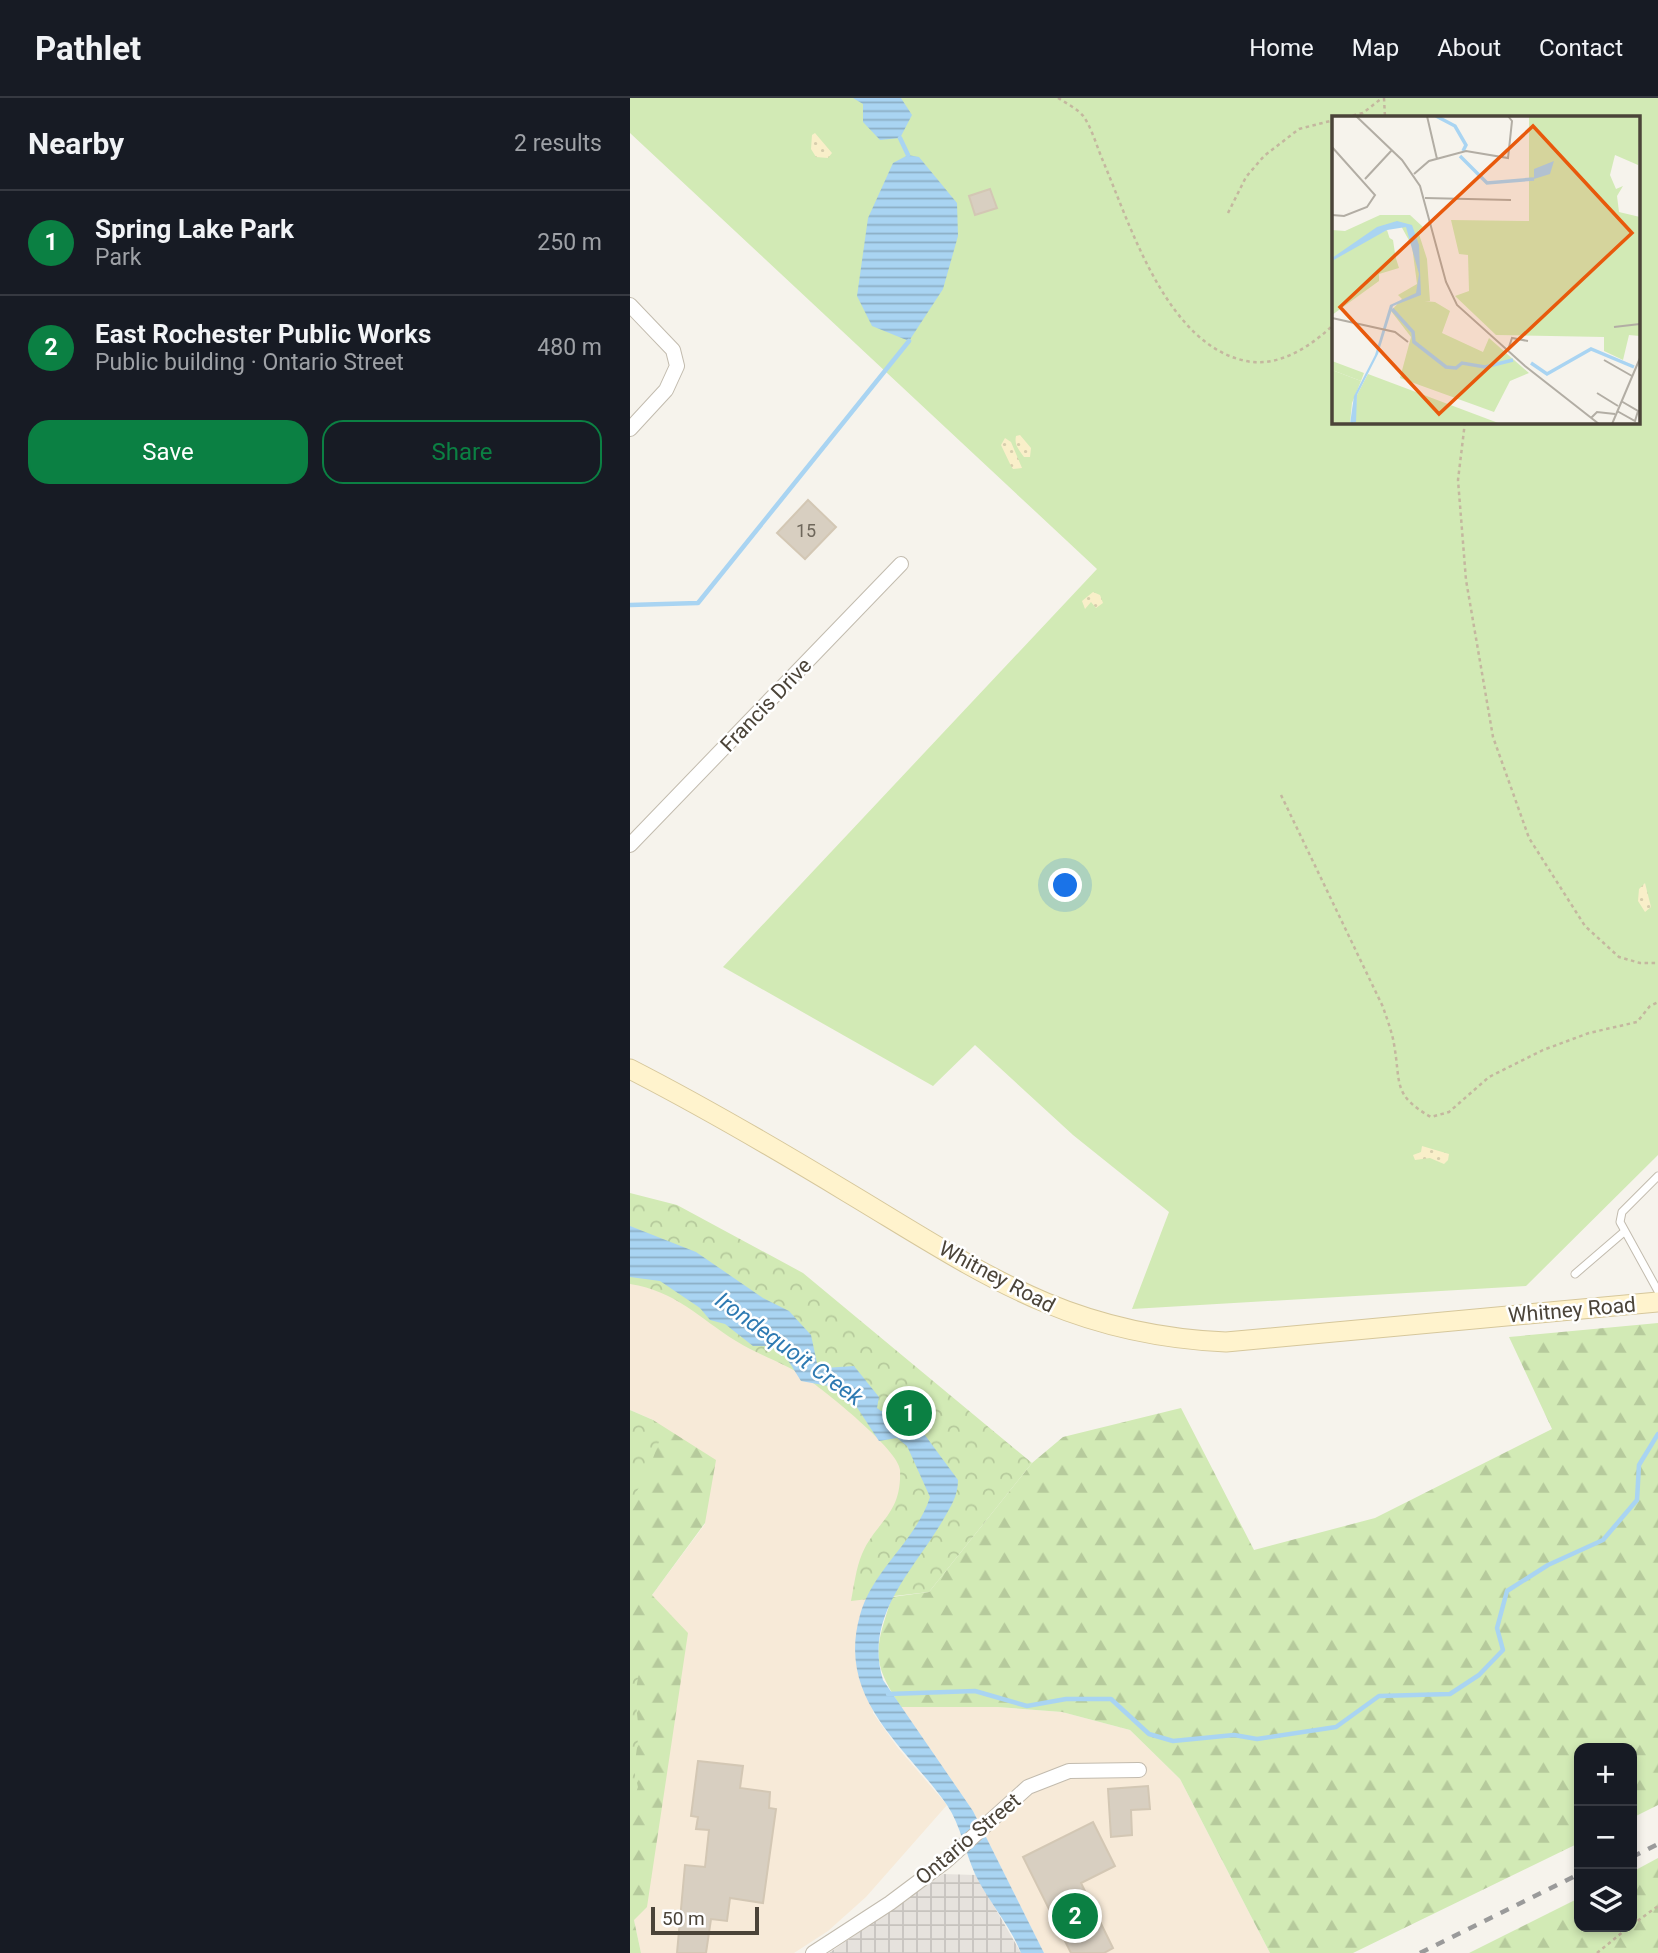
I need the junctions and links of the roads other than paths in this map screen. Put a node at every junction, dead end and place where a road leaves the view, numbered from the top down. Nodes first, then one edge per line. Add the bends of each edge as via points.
1 (630, 305) edge
2 (630, 429) edge
3 (901, 564) dead end
4 (630, 845) edge
5 (630, 1069) edge
6 (1658, 1176) edge
7 (1625, 1231) junction
8 (1575, 1274) dead end
9 (1658, 1291) edge
10 (1658, 1303) edge
11 (1139, 1770) dead end
12 (813, 1953) edge

1 - 2 street via 673,349 677,366 666,390
3 - 4 street, Francis Drive
5 - 10 main road, Whitney Road via 1011,1289 1091,1321 1140,1334 1226,1342
6 - 7 lane via 1622,1212 1620,1222
7 - 8 lane
7 - 9 lane
11 - 12 street, Ontario Street via 1069,1771 1028,1787 890,1903

